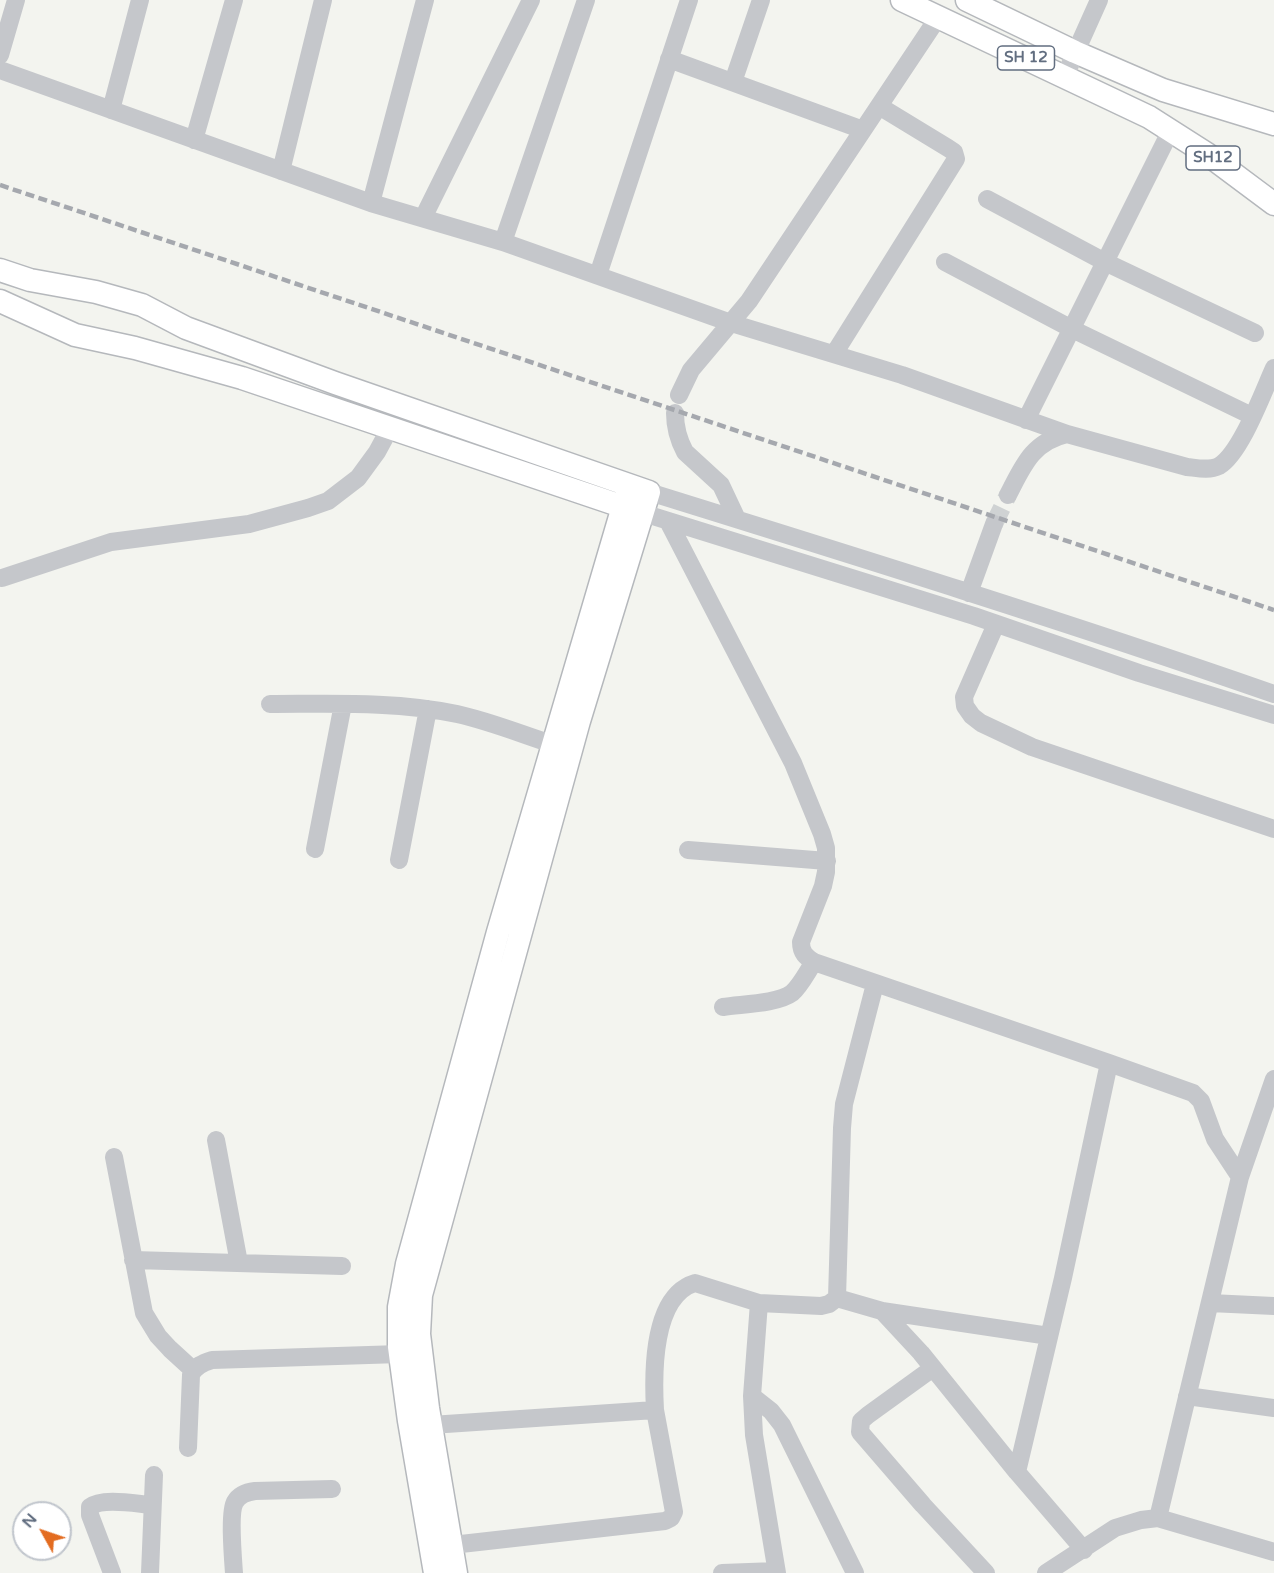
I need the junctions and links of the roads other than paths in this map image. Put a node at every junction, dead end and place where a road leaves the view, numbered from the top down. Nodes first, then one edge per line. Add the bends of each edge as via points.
1 (16, 0) edge
2 (140, 0) edge
3 (234, 0) edge
4 (323, 0) edge
5 (425, 0) edge
6 (531, 0) edge
7 (586, 0) edge
8 (689, 0) edge
9 (761, 0) edge
10 (902, 0) edge
11 (967, 0) edge
12 (1099, 0) edge
13 (939, 16) junction
14 (1075, 52) junction
15 (0, 55) edge
16 (669, 59) junction
17 (0, 70) edge
18 (1065, 76) junction
19 (733, 82) junction
20 (879, 106) junction
21 (111, 110) junction
22 (1149, 117) joint
23 (1274, 124) edge
24 (862, 130) junction
25 (1172, 130) junction
26 (194, 140) junction
27 (281, 171) junction
28 (987, 199) dead end
29 (371, 203) junction
30 (1274, 204) edge
31 (423, 218) junction
32 (503, 242) junction
33 (945, 262) dead end
34 (1105, 262) junction
35 (0, 270) edge
36 (598, 275) junction
37 (58, 286) junction
38 (0, 301) edge
39 (165, 317) junction
40 (44, 321) junction
41 (731, 322) junction
42 (1072, 329) junction
43 (1255, 333) dead end
44 (146, 351) junction
45 (834, 354) junction
46 (1274, 368) edge
47 (1252, 416) junction
48 (1026, 420) junction
49 (390, 428) junction
50 (1067, 434) junction
51 (1008, 495) tunnel mouth
52 (636, 499) junction
53 (737, 519) junction
54 (668, 521) junction
55 (994, 524) tunnel mouth
56 (2, 578) dead end
57 (969, 593) junction
58 (996, 624) junction
59 (1274, 694) edge
60 (270, 704) dead end
61 (343, 704) junction
62 (428, 709) junction
63 (1274, 715) edge
64 (552, 744) junction
65 (1274, 829) edge
66 (315, 849) dead end
67 (688, 850) dead end
68 (399, 860) dead end
69 (827, 861) junction
70 (814, 962) junction
71 (875, 984) junction
72 (723, 1007) dead end
73 (1109, 1063) junction
74 (1274, 1079) edge
75 (216, 1140) dead end
76 (114, 1157) dead end
77 (1240, 1177) junction
78 (133, 1260) junction
79 (239, 1263) junction
80 (342, 1266) dead end
81 (837, 1298) junction
82 (759, 1302) junction
83 (1210, 1303) junction
84 (1274, 1306) edge
85 (882, 1311) junction
86 (1049, 1336) junction
87 (400, 1354) junction
88 (933, 1368) junction
89 (193, 1370) junction
90 (752, 1396) junction
91 (1187, 1396) junction
92 (1274, 1408) edge
93 (655, 1410) junction
94 (431, 1425) junction
95 (188, 1448) dead end
96 (1017, 1472) junction
97 (153, 1474) dead end
98 (332, 1489) dead end
99 (152, 1505) junction
100 (1158, 1518) junction
101 (452, 1545) junction
102 (1084, 1550) junction
103 (1274, 1552) edge
104 (1055, 1570) edge
105 (776, 1572) edge
106 (104, 1573) edge
107 (112, 1573) edge
108 (150, 1573) edge
109 (234, 1573) edge
110 (435, 1573) edge
111 (456, 1573) edge
112 (722, 1573) edge
113 (855, 1573) edge
114 (986, 1573) edge

1 - 15 street
2 - 21 street
3 - 26 street
4 - 27 street
5 - 29 street
6 - 31 street
7 - 32 street
8 - 16 street
9 - 19 street
10 - 13 main road, SH 12
11 - 14 main road, SH 12
12 - 14 street
13 - 18 main road, SH 12
13 - 20 street
14 - 18 street
14 - 23 main road, SH 12 via 1162,90
16 - 19 street
16 - 36 street
17 - 21 street
18 - 22 main road, SH 12
19 - 24 street
20 - 24 street
20 - 45 street via 954,152 956,159
21 - 26 street
22 - 25 main road, SH12
24 - 41 street via 749,301
25 - 30 main road, SH12
25 - 34 street
26 - 27 street
27 - 29 street
28 - 34 street
29 - 31 street
31 - 32 street
32 - 36 street
33 - 42 street
34 - 42 street
34 - 43 street
35 - 37 main road
36 - 41 street
37 - 39 main road via 142,305
37 - 40 main road
38 - 40 main road
39 - 44 main road
39 - 52 main road
40 - 44 main road via 75,335
41 - 45 street
41 - 53 street via 691,370 677,404 676,432 685,452 720,485
42 - 47 street
42 - 48 street
44 - 49 main road via 242,378
45 - 48 street
46 - 47 street
47 - 50 street via 1228,459 1218,467 1204,470
48 - 50 street
49 - 52 main road
49 - 56 street via 358,478 327,501 249,524 111,542
50 - 51 street via 1052,437 1028,457
52 - 53 street
52 - 54 street
52 - 64 main road
52 - 94 main road via 421,1295 419,1334
53 - 57 street
54 - 58 street
54 - 69 street via 801,779 822,834
55 - 57 street
57 - 59 street
58 - 63 street
58 - 65 street via 964,697 965,706 981,723 1032,747
60 - 61 street
61 - 62 street
61 - 66 street
62 - 64 street via 471,718
62 - 68 street
64 - 87 main road via 407,1264 399,1307
67 - 69 street
69 - 70 street via 823,886 801,942 805,957
70 - 71 street
70 - 72 street via 787,996
71 - 73 street
71 - 81 street via 844,1104
73 - 77 street via 1193,1093 1201,1101 1215,1139
73 - 86 street
74 - 77 street
75 - 79 street
76 - 78 street
77 - 83 street
78 - 79 street
78 - 89 street via 148,1323
79 - 80 street
81 - 82 street via 821,1306
81 - 85 street
82 - 90 street
82 - 93 street via 695,1283 676,1294 662,1319
83 - 84 street
83 - 91 street
85 - 86 street
85 - 88 street
86 - 96 street
87 - 89 street via 212,1360
87 - 110 main road
88 - 96 street
88 - 114 street via 868,1414 861,1421 860,1432
89 - 95 street
90 - 105 street via 754,1435
90 - 113 street via 783,1425
91 - 92 street
91 - 100 street
93 - 94 street
93 - 101 street via 674,1512 671,1518
94 - 101 main road
96 - 102 street
97 - 99 street
98 - 109 street via 255,1491 239,1498 232,1510
99 - 107 street via 105,1502 90,1507
99 - 108 street
100 - 102 street via 1115,1528
100 - 103 street
101 - 111 main road
102 - 104 street
105 - 112 street
106 - 107 street

